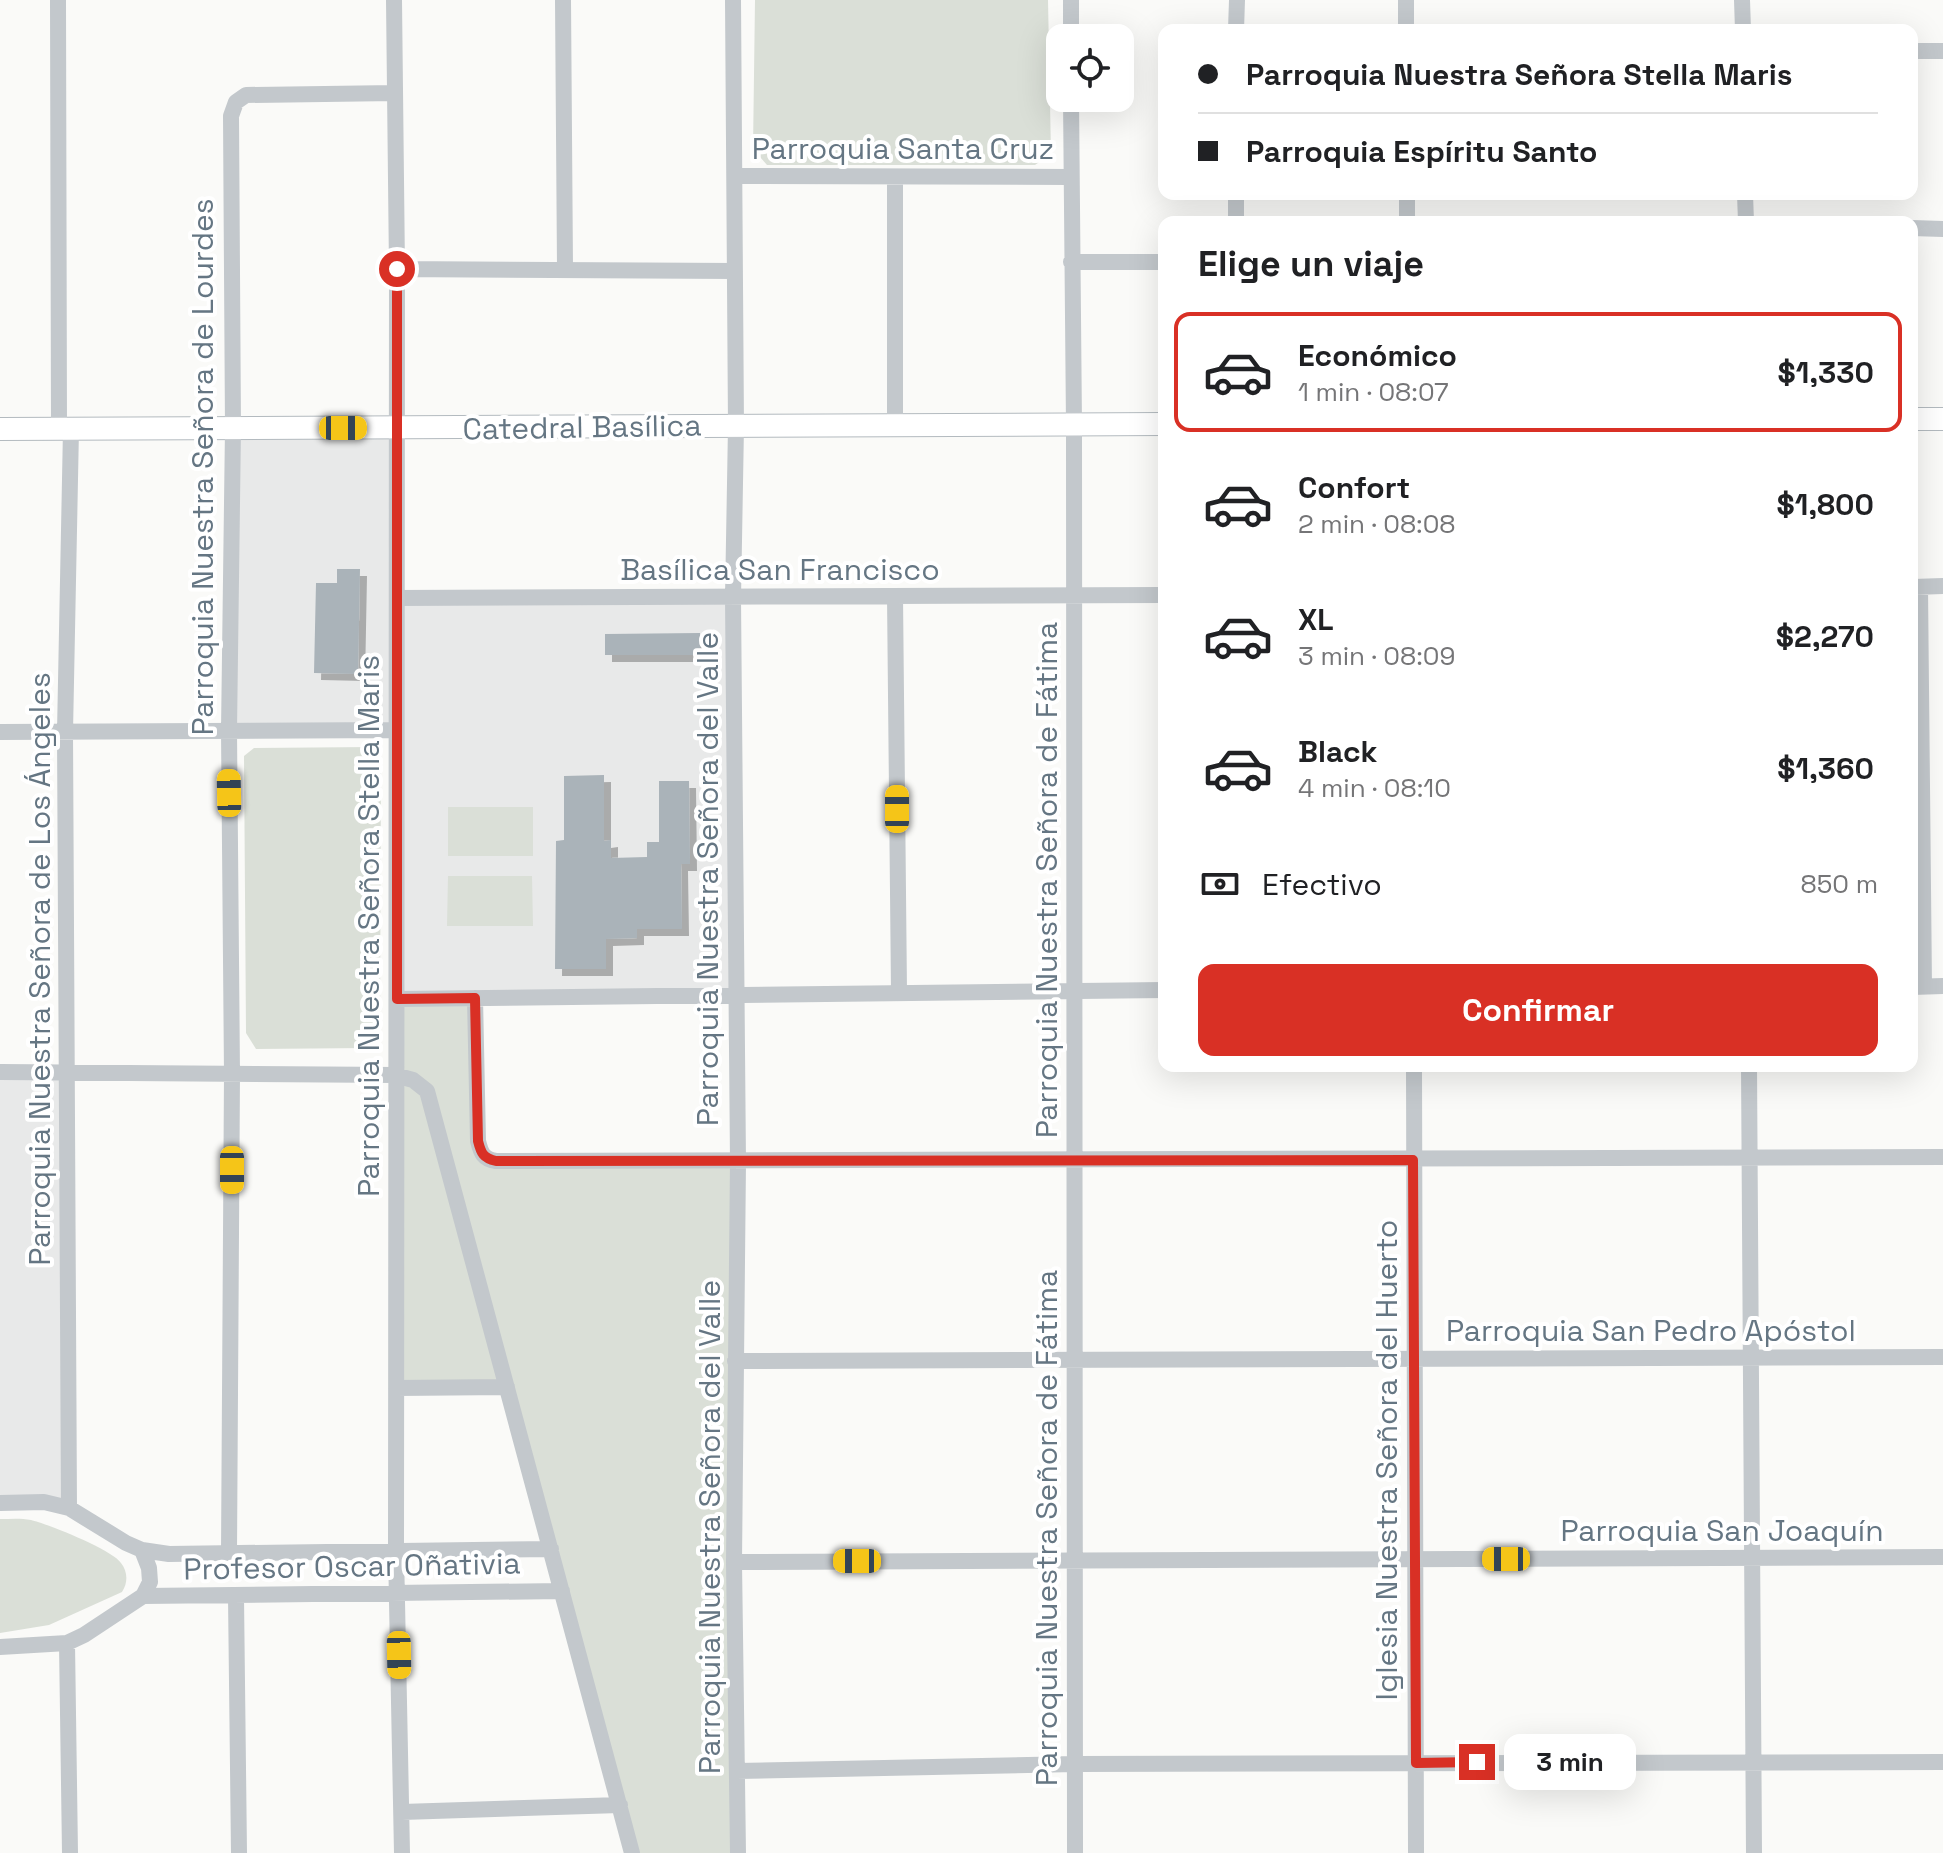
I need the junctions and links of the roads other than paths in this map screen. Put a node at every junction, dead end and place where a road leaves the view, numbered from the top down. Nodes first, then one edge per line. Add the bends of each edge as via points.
1 (58, 0) edge
2 (394, 0) edge
3 (563, 0) edge
4 (733, 0) edge
5 (1071, 0) edge
6 (1237, 0) edge
7 (1406, 0) edge
8 (1742, 0) edge
9 (1071, 24) edge
10 (1236, 24) edge
11 (1406, 24) edge
12 (1743, 24) edge
13 (1918, 51) edge
14 (1943, 51) edge
15 (395, 93) junction
16 (1071, 112) edge
17 (736, 176) junction
18 (895, 177) junction
19 (1070, 177) junction
20 (1918, 228) edge
21 (1943, 229) edge
22 (1071, 262) junction
23 (1158, 262) edge
24 (565, 268) junction
25 (397, 269) junction
26 (735, 271) junction
27 (1918, 419) edge
28 (1943, 419) edge
29 (1158, 424) edge
30 (895, 425) junction
31 (1074, 425) junction
32 (736, 426) junction
33 (233, 428) junction
34 (0, 429) edge
35 (65, 429) junction
36 (397, 429) junction
37 (1943, 586) edge
38 (1918, 587) edge
39 (1158, 595) edge
40 (895, 596) junction
41 (1074, 596) junction
42 (397, 598) junction
43 (733, 598) junction
44 (396, 730) junction
45 (229, 731) junction
46 (0, 732) edge
47 (65, 732) junction
48 (1918, 986) edge
49 (1943, 986) edge
50 (1075, 989) junction
51 (1158, 990) edge
52 (899, 991) junction
53 (736, 994) junction
54 (475, 998) junction
55 (397, 999) junction
56 (0, 1072) edge
57 (67, 1072) junction
58 (1414, 1072) edge
59 (1749, 1072) edge
60 (232, 1074) junction
61 (395, 1075) junction
62 (1749, 1156) junction
63 (1943, 1157) edge
64 (1413, 1160) junction
65 (1074, 1161) junction
66 (738, 1162) junction
67 (1752, 1357) junction
68 (1943, 1357) edge
69 (1413, 1360) junction
70 (735, 1361) junction
71 (1073, 1362) junction
72 (507, 1387) junction
73 (396, 1388) junction
74 (0, 1503) edge
75 (69, 1508) junction
76 (551, 1549) junction
77 (142, 1550) junction
78 (396, 1551) junction
79 (229, 1552) junction
80 (1751, 1557) junction
81 (1943, 1557) edge
82 (1074, 1559) junction
83 (1414, 1559) junction
84 (734, 1562) junction
85 (562, 1591) junction
86 (397, 1593) junction
87 (143, 1596) junction
88 (236, 1597) junction
89 (67, 1643) junction
90 (0, 1647) edge
91 (1753, 1761) junction
92 (1943, 1762) edge
93 (1416, 1763) junction
94 (1075, 1764) junction
95 (737, 1771) junction
96 (620, 1805) junction
97 (402, 1812) junction
98 (70, 1853) edge
99 (239, 1853) edge
100 (402, 1853) edge
101 (632, 1853) edge
102 (738, 1853) edge
103 (1075, 1853) edge
104 (1416, 1853) edge
105 (1754, 1853) edge

1 - 35 street, Parroquia Nuestra Señora de Los Ángeles
2 - 15 street, Parroquia Nuestra Señora Stella Maris
3 - 24 street
4 - 17 street, Parroquia Nuestra Señora del Valle
5 - 9 street
6 - 10 street
7 - 11 street
8 - 12 street
13 - 14 street
15 - 25 street, Parroquia Nuestra Señora Stella Maris
15 - 33 street, Parroquia Nuestra Señora de Lourdes via 246,95 236,102 231,116
16 - 19 street, Parroquia Nuestra Señora de Fátima
17 - 18 street, Parroquia Santa Cruz
17 - 26 street, Parroquia Nuestra Señora del Valle
18 - 19 street, Parroquia Santa Cruz
18 - 30 street
19 - 22 street, Parroquia Nuestra Señora de Fátima
20 - 21 street
22 - 23 street
22 - 31 street, Parroquia Nuestra Señora de Fátima
24 - 25 street
24 - 26 street
25 - 36 street, Parroquia Nuestra Señora Stella Maris
26 - 32 street, Parroquia Nuestra Señora del Valle
27 - 28 main road
29 - 31 main road, Catedral Basílica
30 - 31 main road, Catedral Basílica
30 - 32 main road, Catedral Basílica
31 - 41 street, Parroquia Nuestra Señora de Fátima
32 - 36 main road, Catedral Basílica
32 - 43 street, Parroquia Nuestra Señora del Valle
33 - 35 main road, Catedral Basílica
33 - 36 main road, Catedral Basílica
33 - 45 street, Parroquia Nuestra Señora de Lourdes
34 - 35 main road, Catedral Basílica
35 - 47 street, Parroquia Nuestra Señora de Los Ángeles
36 - 42 street, Parroquia Nuestra Señora Stella Maris
37 - 38 street
39 - 41 street, Basílica San Francisco
40 - 41 street, Basílica San Francisco
40 - 43 street, Basílica San Francisco
40 - 52 street
41 - 50 street, Parroquia Nuestra Señora de Fátima
42 - 43 street, Basílica San Francisco
42 - 44 street, Parroquia Nuestra Señora Stella Maris
43 - 53 street, Parroquia Nuestra Señora del Valle
44 - 45 street
44 - 55 street, Parroquia Nuestra Señora Stella Maris
45 - 47 street
45 - 60 street, Parroquia Nuestra Señora de Lourdes
46 - 47 street
47 - 57 street, Parroquia Nuestra Señora de Los Ángeles
48 - 49 street
50 - 51 street
50 - 52 street
50 - 65 street, Parroquia Nuestra Señora de Fátima
52 - 53 street
53 - 54 street
53 - 66 street, Parroquia Nuestra Señora del Valle
54 - 55 street
54 - 66 street via 478,1141 488,1159
55 - 61 street, Parroquia Nuestra Señora Stella Maris
56 - 57 street
57 - 60 street
57 - 75 street, Parroquia Nuestra Señora de Los Ángeles
58 - 64 street, Iglesia Nuestra Señora del Huerto
59 - 62 street
60 - 61 street
60 - 79 street, Parroquia Nuestra Señora de Lourdes
61 - 72 street via 427,1091
61 - 73 street, Parroquia Nuestra Señora Stella Maris
62 - 63 street
62 - 64 street
62 - 67 street
64 - 65 street
64 - 69 street, Iglesia Nuestra Señora del Huerto
65 - 66 street
65 - 71 street, Parroquia Nuestra Señora de Fátima
66 - 70 street, Parroquia Nuestra Señora del Valle
67 - 68 street, Parroquia San Pedro Apóstol
67 - 69 street, Parroquia San Pedro Apóstol
67 - 80 street
69 - 71 street, Parroquia San Pedro Apóstol
69 - 83 street, Iglesia Nuestra Señora del Huerto
70 - 71 street, Parroquia San Pedro Apóstol
70 - 84 street, Parroquia Nuestra Señora del Valle
71 - 82 street, Parroquia Nuestra Señora de Fátima
72 - 73 street
72 - 76 street
73 - 78 street, Parroquia Nuestra Señora Stella Maris
74 - 75 street, Profesor Oscar Oñativia via 44,1502
75 - 77 street, Profesor Oscar Oñativia
76 - 78 street, Profesor Oscar Oñativia
76 - 85 street
77 - 79 street, Profesor Oscar Oñativia
77 - 87 street, Profesor Oscar Oñativia via 150,1582
78 - 79 street, Profesor Oscar Oñativia
78 - 86 street, Parroquia Nuestra Señora Stella Maris
80 - 81 street, Parroquia San Joaquín
80 - 83 street, Parroquia San Joaquín
80 - 91 street
82 - 83 street, Parroquia San Joaquín
82 - 84 street, Parroquia San Joaquín
82 - 94 street, Parroquia Nuestra Señora de Fátima
83 - 93 street, Iglesia Nuestra Señora del Huerto
84 - 95 street, Parroquia Nuestra Señora del Valle
85 - 86 street, Profesor Oscar Oñativia
85 - 96 street
86 - 88 street, Profesor Oscar Oñativia
86 - 97 street, Parroquia Nuestra Señora Stella Maris
87 - 88 street, Profesor Oscar Oñativia
87 - 89 street, Profesor Oscar Oñativia
88 - 99 street
89 - 90 street, Profesor Oscar Oñativia
89 - 98 street
91 - 92 street
91 - 93 street
91 - 105 street
93 - 94 street
93 - 104 street, Iglesia Nuestra Señora del Huerto
94 - 95 street
94 - 103 street, Parroquia Nuestra Señora de Fátima
95 - 102 street, Parroquia Nuestra Señora del Valle
96 - 97 street
96 - 101 street
97 - 100 street, Parroquia Nuestra Señora Stella Maris

